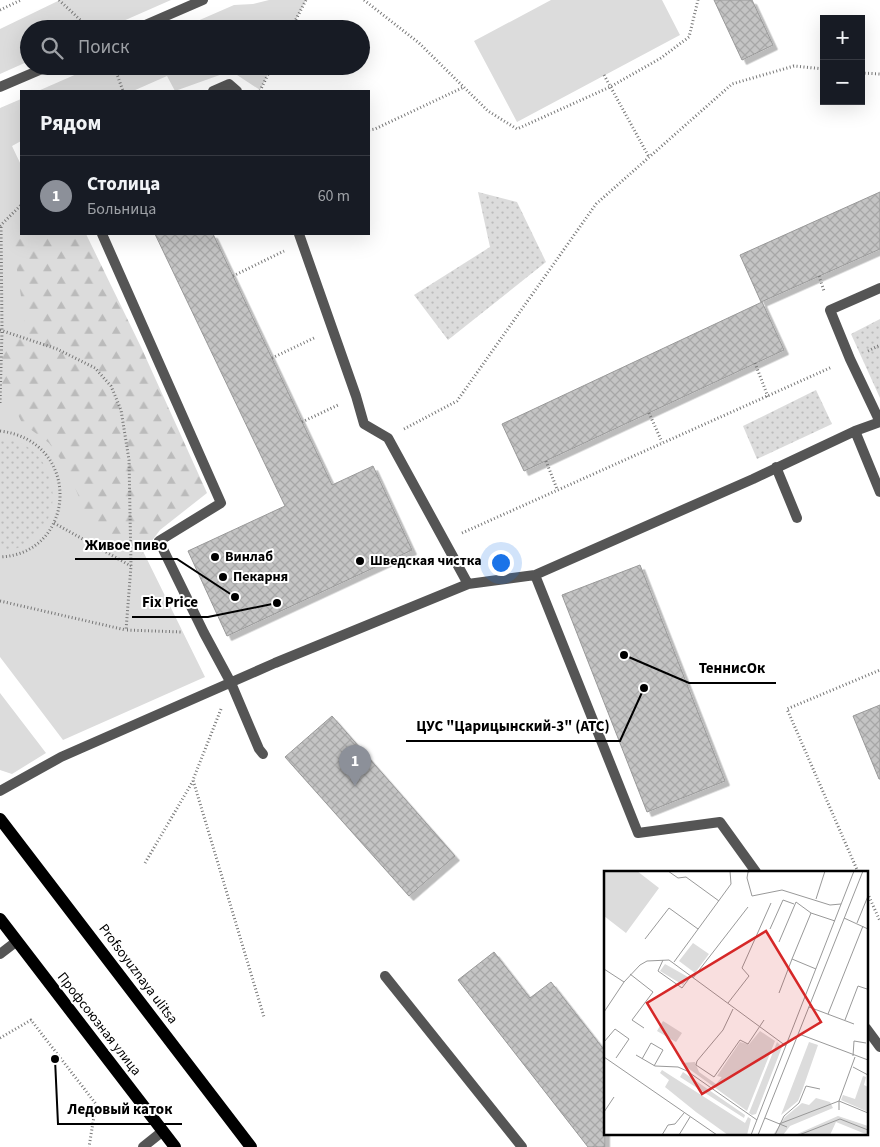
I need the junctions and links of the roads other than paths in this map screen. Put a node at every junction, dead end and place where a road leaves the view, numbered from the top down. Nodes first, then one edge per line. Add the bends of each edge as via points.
1 (203, 0) edge
2 (157, 20) edge
3 (28, 75) edge
4 (0, 87) edge
5 (215, 90) edge
6 (236, 90) edge
7 (102, 235) edge
8 (300, 238) edge
9 (880, 288) edge
10 (880, 422) edge
11 (855, 431) junction
12 (776, 467) junction
13 (880, 492) edge
14 (797, 518) dead end
15 (535, 575) junction
16 (468, 584) junction
17 (231, 683) junction
18 (263, 754) dead end
19 (0, 791) edge
20 (0, 819) edge
21 (755, 871) edge
22 (0, 919) edge
23 (17, 941) junction
24 (0, 954) edge
25 (385, 976) dead end
26 (868, 1031) edge
27 (880, 1047) edge
28 (163, 1131) junction
29 (143, 1147) edge
30 (175, 1147) edge
31 (252, 1147) edge
32 (522, 1147) edge

1 - 2 lane
3 - 4 lane
5 - 6 lane via 229,84
7 - 17 lane via 221,503 159,541
8 - 16 lane via 364,424 388,438
9 - 10 lane via 830,310
10 - 11 lane
11 - 12 lane
11 - 13 lane
12 - 14 lane
12 - 15 lane
15 - 16 lane
15 - 21 lane via 638,833 720,822
16 - 17 lane
17 - 18 lane
17 - 19 lane via 61,757
20 - 31 main road, Profsoyuznaya ulitsa
22 - 23 main road, Профсоюзная улица
23 - 24 lane
23 - 28 main road, Профсоюзная улица
25 - 32 lane
26 - 27 lane
28 - 29 lane
28 - 30 main road, Профсоюзная улица

